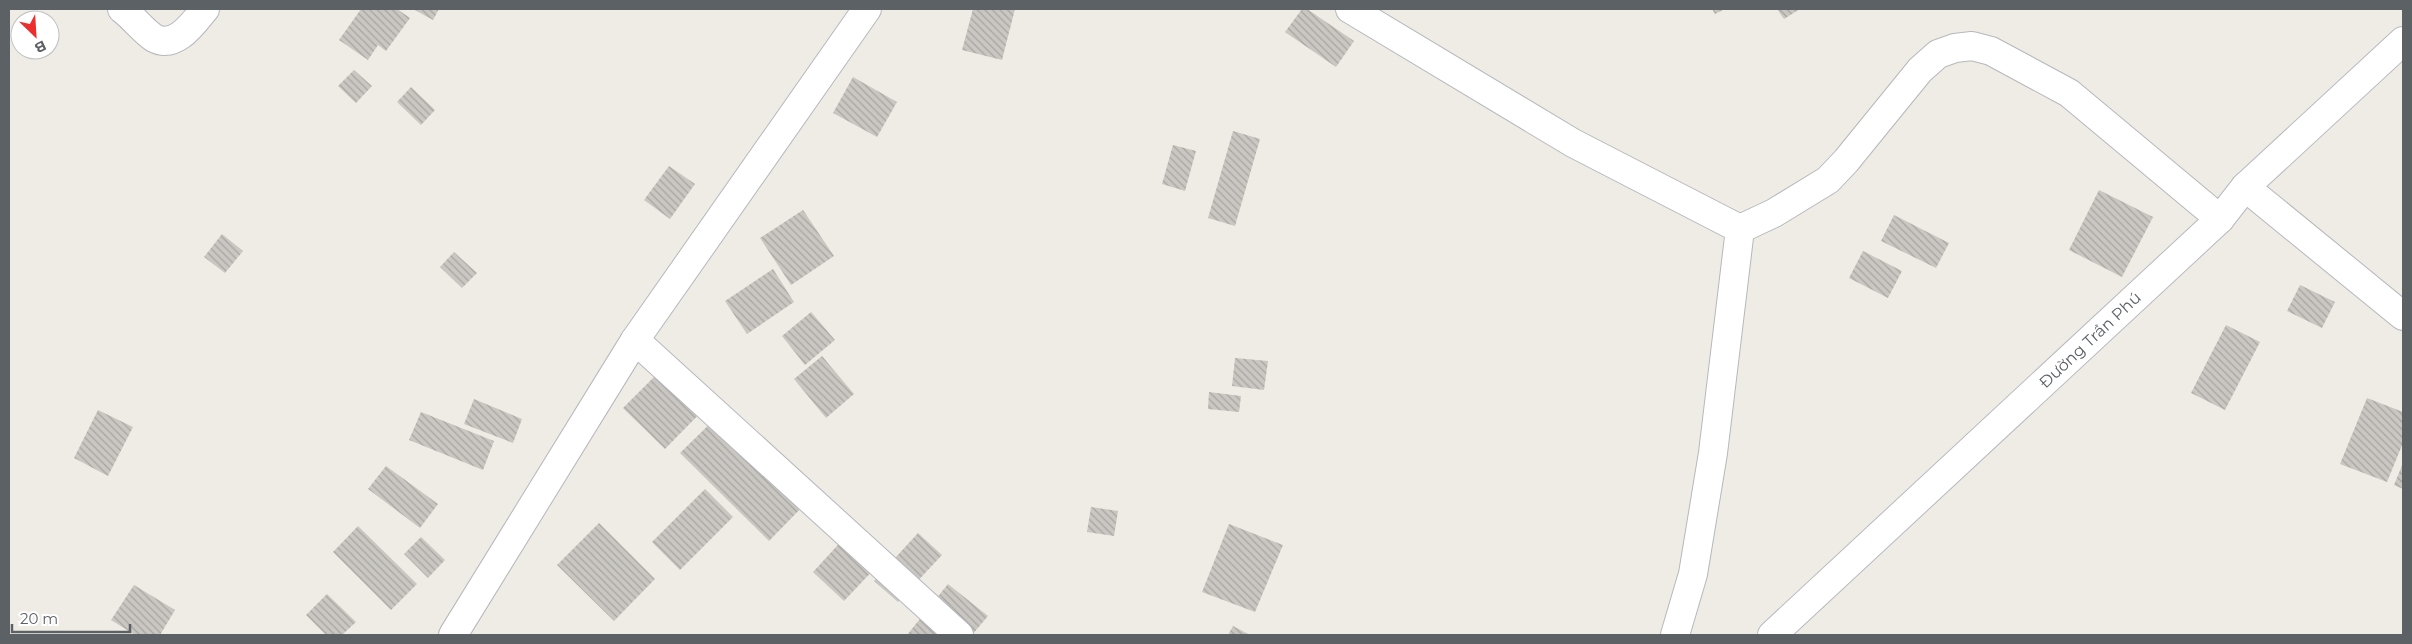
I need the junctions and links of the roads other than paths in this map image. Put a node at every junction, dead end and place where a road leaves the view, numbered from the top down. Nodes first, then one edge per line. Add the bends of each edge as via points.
1 (122, 9) edge
2 (205, 9) edge
3 (867, 9) edge
4 (1350, 9) edge
5 (2403, 41) edge
6 (2245, 186) junction
7 (2220, 219) junction
8 (1740, 228) junction
9 (2403, 316) edge
10 (635, 340) junction
11 (453, 635) edge
12 (959, 635) edge
13 (1675, 635) edge
14 (1772, 635) edge

1 - 2 street via 155,38 168,40 184,34
3 - 10 street
4 - 8 street via 1573,143
5 - 6 street, Đường Trần Phú
6 - 7 street, Đường Trần Phú
6 - 9 street
7 - 8 street via 2070,93 1991,51 1972,46 1938,54 1920,70 1828,180 1774,214
7 - 14 street, Đường Trần Phú
8 - 13 street via 1713,453 1693,574
10 - 11 street
10 - 12 street

